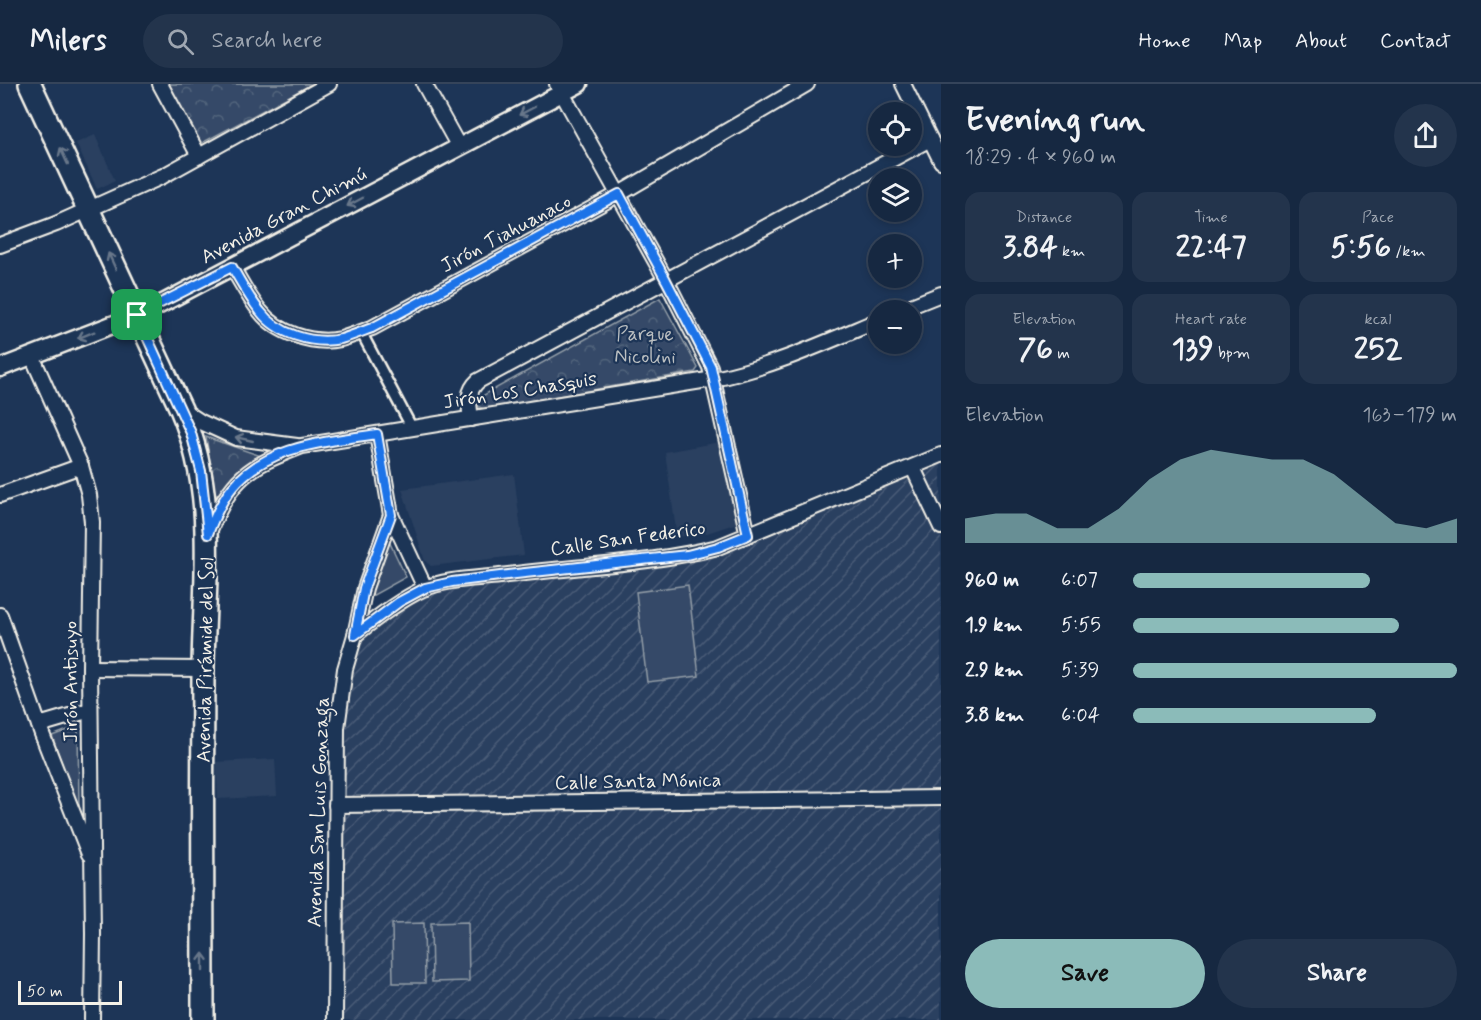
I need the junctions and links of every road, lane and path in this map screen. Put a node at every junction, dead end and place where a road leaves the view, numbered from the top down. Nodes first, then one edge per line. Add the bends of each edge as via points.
1 (30, 84) edge
2 (159, 84) edge
3 (329, 84) edge
4 (424, 84) edge
5 (579, 84) edge
6 (807, 84) edge
7 (903, 84) edge
8 (560, 88) edge
9 (930, 139) junction
10 (459, 147) junction
11 (199, 156) junction
12 (941, 161) edge
13 (619, 194) junction
14 (88, 210) junction
15 (0, 245) edge
16 (232, 267) junction
17 (666, 280) junction
18 (941, 294) edge
19 (922, 302) edge
20 (137, 315) junction
21 (868, 325) edge
22 (361, 332) junction
23 (32, 356) junction
24 (0, 368) edge
25 (714, 379) junction
26 (181, 409) junction
27 (471, 419) junction
28 (412, 428) junction
29 (377, 434) junction
30 (302, 446) junction
31 (941, 455) edge
32 (81, 466) junction
33 (913, 468) junction
34 (0, 495) edge
35 (391, 515) junction
36 (941, 527) edge
37 (208, 534) junction
38 (748, 535) junction
39 (425, 588) junction
40 (0, 615) edge
41 (355, 635) junction
42 (90, 668) junction
43 (203, 669) junction
44 (90, 710) junction
45 (39, 725) junction
46 (941, 798) edge
47 (336, 804) junction
48 (92, 862) junction
49 (92, 1020) edge
50 (203, 1020) edge
51 (335, 1020) edge

14 -> 1 main road, Avenida Pirámide del Sol
2 - 11 street
3 - 11 street
4 - 10 street
5 - 8 street, Avenida Gran Chimú
6 - 13 street, Jirón Tiahuanaco
7 - 9 street
8 -> 10 street, Avenida Gran Chimú
8 - 13 street
9 - 12 street
9 - 17 street
10 -> 16 street, Avenida Gran Chimú
11 - 14 street
13 - 17 street
13 - 22 street, Jirón Tiahuanaco
14 - 15 street
20 -> 14 main road, Avenida Pirámide del Sol
16 - 20 street, Avenida Gran Chimú
16 - 22 street, Jirón Tiahuanaco via 272,324 320,340
17 - 25 street
17 - 27 street via 478,381 468,398
18 - 19 street
20 -> 23 street, Avenida Gran Chimú
20 - 26 main road, Avenida Pirámide del Sol
21 - 25 street, Jirón Los Chasquis via 782,361
22 - 28 street
23 - 24 street, Avenida Gran Chimú
23 - 32 street, Jirón Antisuyo
25 - 27 street, Jirón Los Chasquis
25 - 38 street
30 -> 26 street, Jirón Los Chasquis via 236,438
26 - 37 main road, Avenida Pirámide del Sol via 199,461
27 - 28 street, Jirón Los Chasquis
28 - 29 street, Jirón Los Chasquis
29 - 30 street, Jirón Los Chasquis
29 - 35 street
30 - 37 street, Jirón Los Chasquis via 247,472 230,490
31 - 33 street, Calle San Federico
32 - 34 street
32 - 42 street, Jirón Antisuyo via 92,522
33 - 36 street
33 - 38 street, Calle San Federico
35 - 39 street
35 - 41 street, Avenida San Luis Gonzaga via 364,588
37 - 43 main road, Avenida Pirámide del Sol
38 - 39 street, Calle San Federico via 687,555
39 - 41 street, Calle San Federico
40 - 45 street
41 - 47 street, Avenida San Luis Gonzaga via 345,669 337,728
42 - 43 street
42 - 44 street, Jirón Antisuyo
50 -> 43 main road, Avenida Pirámide del Sol
44 - 45 street
44 - 48 street, Jirón Antisuyo
45 - 48 street
46 - 47 street, Calle Santa Mónica
47 - 51 street, Avenida San Luis Gonzaga
48 - 49 street, Jirón Antisuyo

